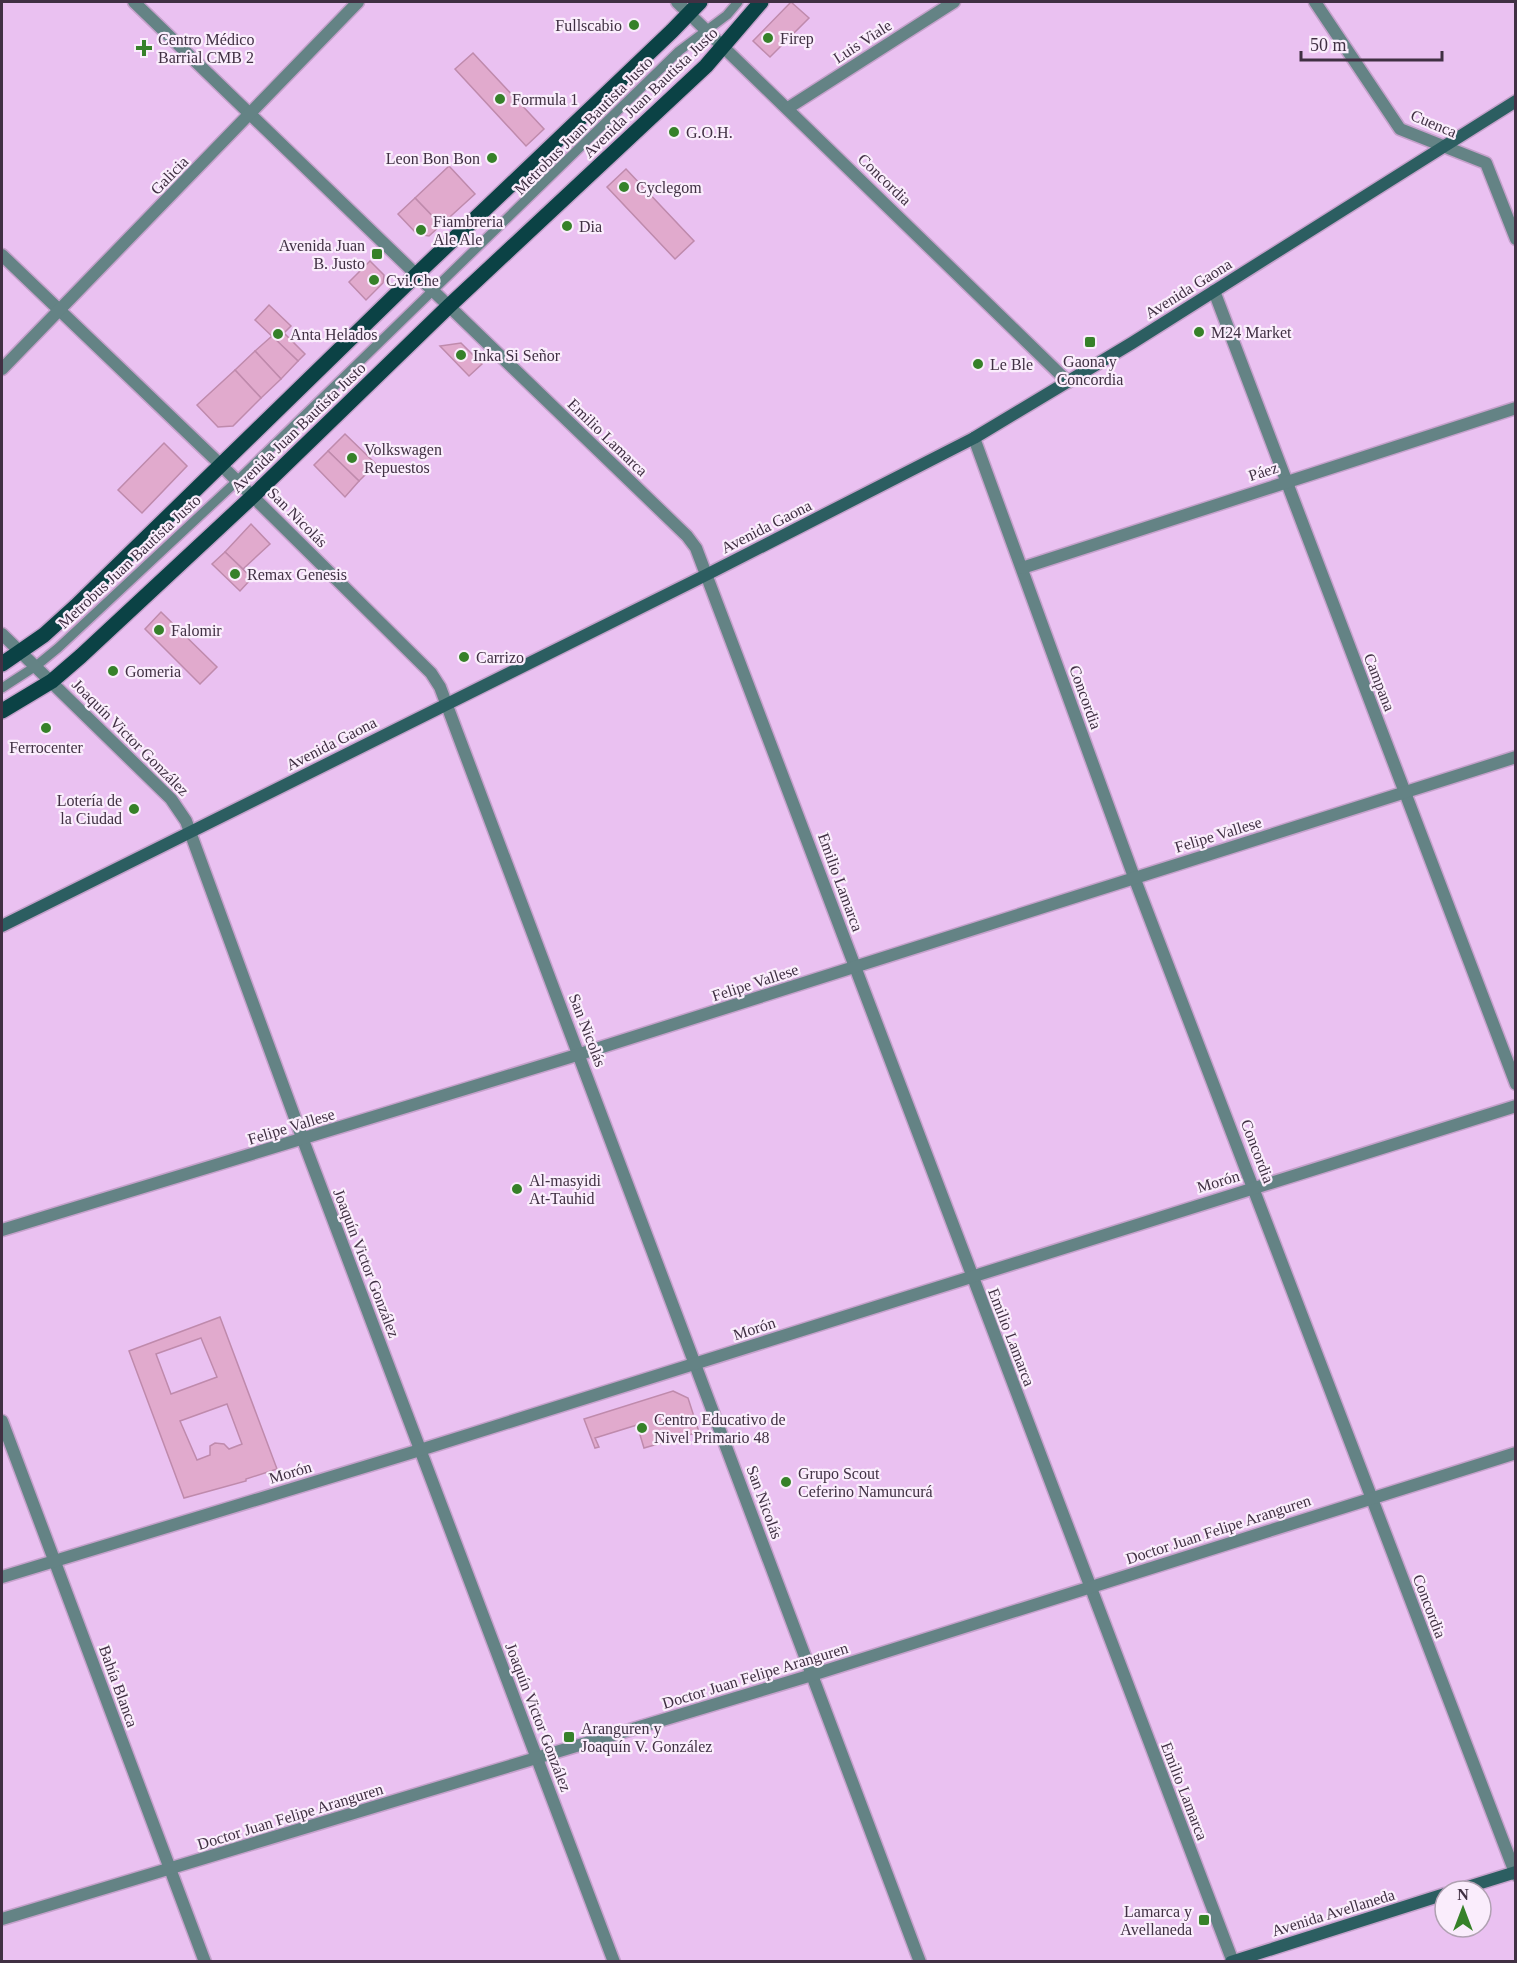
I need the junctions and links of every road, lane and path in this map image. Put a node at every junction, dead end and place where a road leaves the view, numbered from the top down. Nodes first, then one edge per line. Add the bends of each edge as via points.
1 (134, 2) edge
2 (358, 2) edge
3 (677, 2) edge
4 (738, 2) edge
5 (761, 2) edge
6 (954, 2) edge
7 (1315, 2) edge
8 (694, 7) edge
9 (706, 30) junction
10 (724, 47) junction
11 (1515, 101) edge
12 (788, 108) junction
13 (250, 115) junction
14 (1445, 146) junction
15 (1515, 239) edge
16 (2, 255) edge
17 (417, 274) junction
18 (433, 291) junction
19 (1214, 291) junction
20 (449, 306) junction
21 (60, 311) junction
22 (2, 369) edge
23 (1068, 382) junction
24 (1515, 408) edge
25 (974, 438) junction
26 (221, 465) junction
27 (237, 481) junction
28 (1287, 481) junction
29 (253, 496) junction
30 (1022, 567) junction
31 (708, 574) junction
32 (2, 634) edge
33 (21, 652) junction
34 (2, 664) edge
35 (36, 666) junction
36 (52, 681) junction
37 (2, 688) edge
38 (447, 704) junction
39 (2, 711) edge
40 (1515, 757) edge
41 (1404, 793) junction
42 (191, 832) junction
43 (1134, 877) junction
44 (2, 926) edge
45 (855, 968) junction
46 (580, 1054) junction
47 (1515, 1084) edge
48 (1515, 1106) edge
49 (303, 1140) junction
50 (1254, 1187) junction
51 (2, 1230) edge
52 (971, 1276) junction
53 (696, 1364) junction
54 (2, 1421) edge
55 (420, 1450) junction
56 (1515, 1453) edge
57 (1371, 1498) junction
58 (55, 1561) junction
59 (2, 1576) edge
60 (1089, 1587) junction
61 (812, 1675) junction
62 (538, 1760) junction
63 (170, 1869) junction
64 (1515, 1873) edge
65 (1493, 1880) edge
66 (1433, 1898) edge
67 (2, 1919) edge
68 (1232, 1961) edge
69 (205, 1962) edge
70 (614, 1962) edge
71 (920, 1962) edge

1 - 13 street, Emilio Lamarca
2 - 13 street, Galicia
3 - 8 street, Concordia
4 - 9 lane, Metrobus Juan Bautista Justo
5 - 10 main road, Avenida Juan Bautista Justo
6 - 12 street, Luis Viale
7 - 14 street, Cuenca via 1400,129
8 - 9 street, Concordia
8 - 17 main road, Avenida Juan Bautista Justo
9 - 10 street, Concordia
9 - 18 lane, Metrobus Juan Bautista Justo
10 - 12 street, Concordia
10 - 20 main road, Avenida Juan Bautista Justo
11 - 14 main road, Avenida Gaona
12 - 23 street, Concordia
13 - 17 street, Emilio Lamarca
13 - 21 street, Galicia
14 - 15 street, Cuenca via 1486,162
14 - 19 main road, Avenida Gaona
16 - 21 street, San Nicolás
17 - 18 street, Emilio Lamarca
17 - 26 main road, Avenida Juan Bautista Justo
18 - 20 street, Emilio Lamarca
18 - 27 lane, Metrobus Juan Bautista Justo
19 - 23 main road, Avenida Gaona
19 - 28 street, Campana
20 - 29 main road, Avenida Juan Bautista Justo
20 - 31 street, Emilio Lamarca via 687,536
21 - 22 street, Galicia
21 - 26 street, San Nicolás
23 - 25 main road, Avenida Gaona
24 - 28 street, Páez
25 - 30 street, Concordia
25 - 31 main road, Avenida Gaona
26 - 27 street, San Nicolás
26 - 33 main road, Avenida Juan Bautista Justo via 76,606
27 - 29 street, San Nicolás
27 - 35 lane, Metrobus Juan Bautista Justo
28 - 30 street, Páez
28 - 41 street, Campana
29 - 36 main road, Avenida Juan Bautista Justo
29 - 38 street, San Nicolás via 431,673
30 - 43 street, Concordia
31 - 38 main road, Avenida Gaona
31 - 45 street, Emilio Lamarca
32 - 33 street, Joaquín Victor González
33 - 34 main road, Avenida Juan Bautista Justo
33 - 35 street, Joaquín Victor González
35 - 36 street, Joaquín Victor González
35 - 37 lane, Metrobus Juan Bautista Justo
36 - 39 main road, Avenida Juan Bautista Justo
36 - 42 street, Joaquín Victor González via 171,799
38 - 42 main road, Avenida Gaona
38 - 46 street, San Nicolás
40 - 41 street, Felipe Vallese
41 - 43 street, Felipe Vallese
41 - 47 street, Campana
42 - 44 main road, Avenida Gaona
42 - 49 street, Joaquín Victor González
43 - 45 street, Felipe Vallese
43 - 50 street, Concordia
45 - 46 street, Felipe Vallese
45 - 52 street, Emilio Lamarca
46 - 49 street, Felipe Vallese
46 - 53 street, San Nicolás
48 - 50 street, Morón
49 - 51 street, Felipe Vallese
49 - 55 street, Joaquín Victor González
50 - 52 street, Morón
50 - 57 street, Concordia
52 - 53 street, Morón
52 - 60 street, Emilio Lamarca
53 - 55 street, Morón
53 - 61 street, San Nicolás
54 - 58 street, Bahía Blanca
55 - 58 street, Morón
55 - 62 street, Joaquín Victor González
56 - 57 street, Doctor Juan Felipe Aranguren
57 - 60 street, Doctor Juan Felipe Aranguren
57 - 64 street, Concordia
58 - 59 street, Morón
58 - 63 street, Bahía Blanca
60 - 61 street, Doctor Juan Felipe Aranguren
60 - 68 street, Emilio Lamarca
61 - 62 street, Doctor Juan Felipe Aranguren
61 - 71 street, San Nicolás
62 - 63 street, Doctor Juan Felipe Aranguren
62 - 70 street, Joaquín Victor González
63 - 67 street, Doctor Juan Felipe Aranguren
63 - 69 street, Bahía Blanca
64 - 65 main road
66 - 68 main road, Avenida Avellaneda

